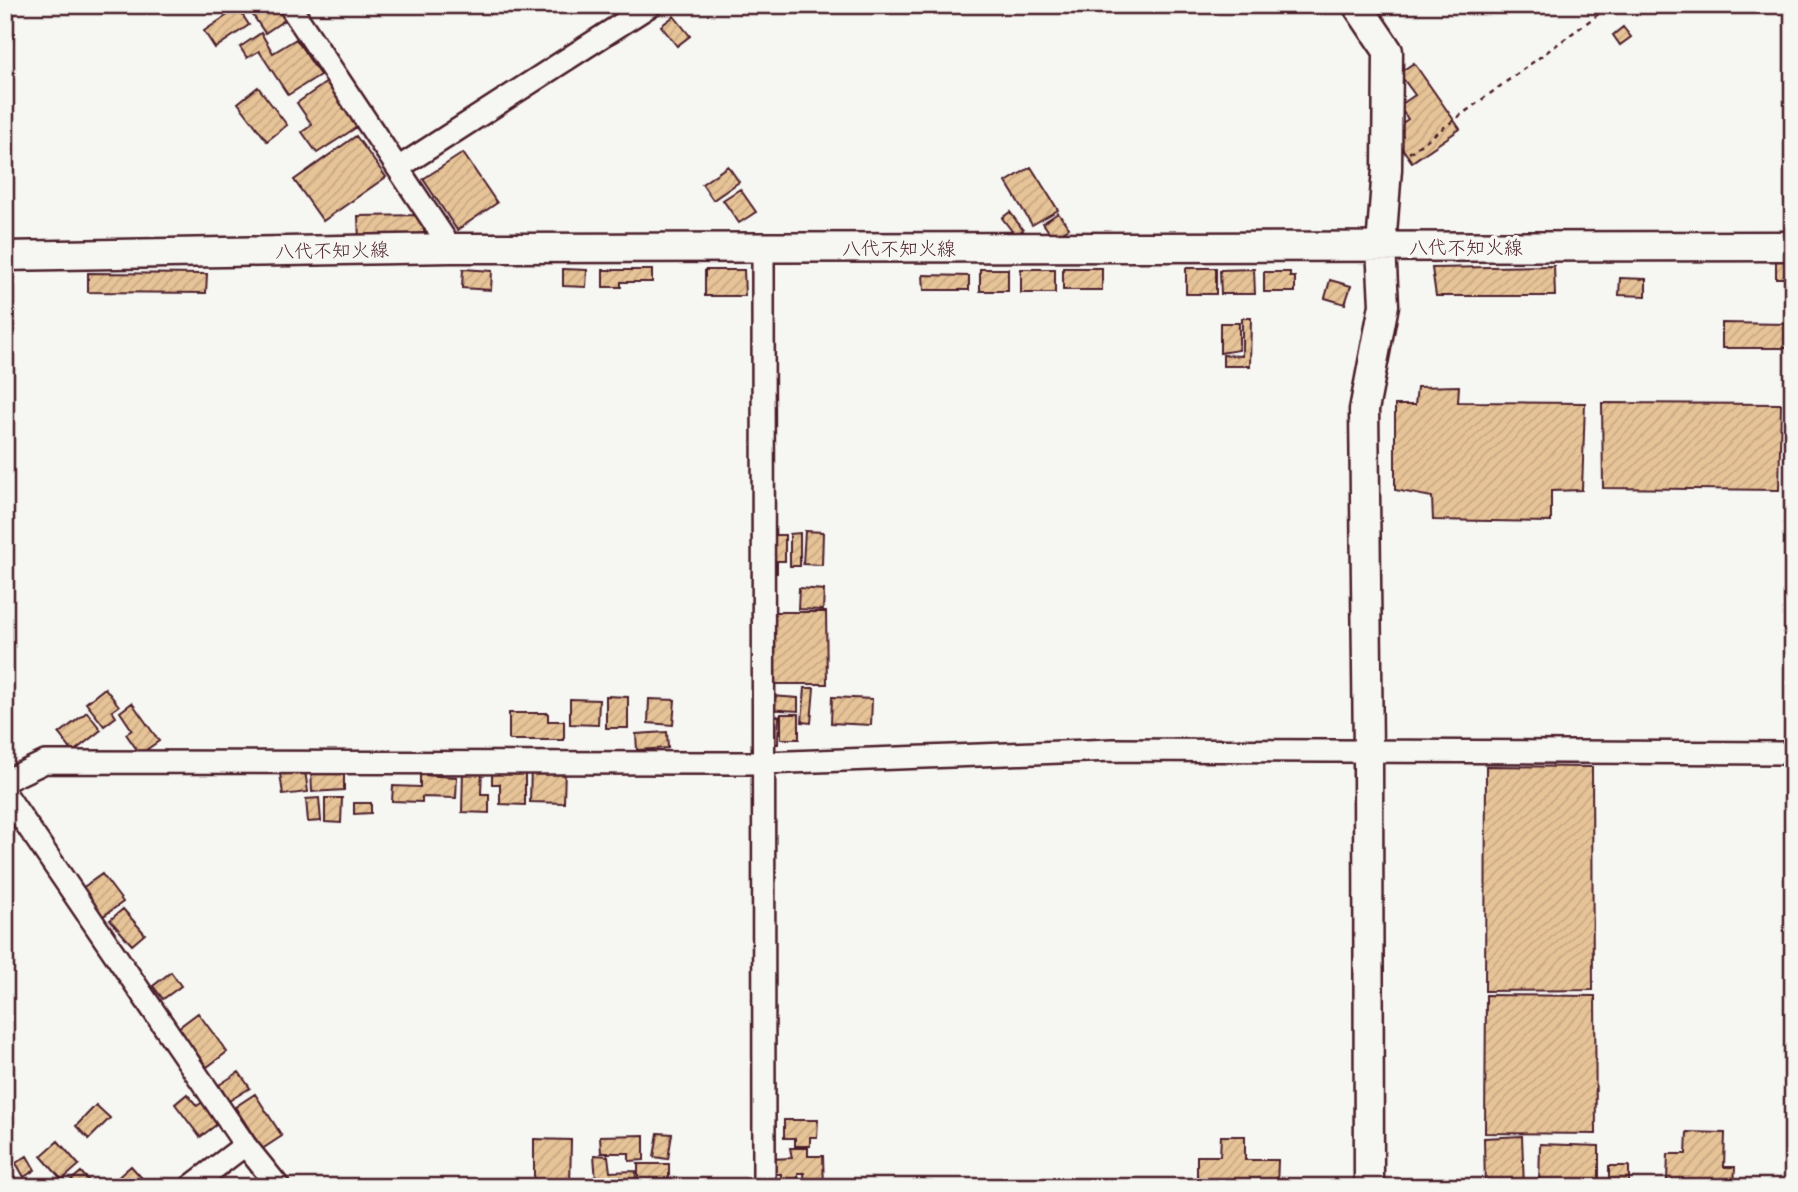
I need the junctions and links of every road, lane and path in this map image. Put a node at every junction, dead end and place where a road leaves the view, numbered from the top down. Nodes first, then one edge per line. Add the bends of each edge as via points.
1 (289, 5) edge
2 (651, 5) edge
3 (1357, 5) edge
4 (1611, 5) edge
5 (398, 168) junction
6 (1387, 169) junction
7 (1793, 246) edge
8 (1381, 247) junction
9 (451, 248) junction
10 (763, 248) junction
11 (5, 256) edge
12 (1368, 751) junction
13 (1793, 753) edge
14 (763, 763) junction
15 (5, 781) edge
16 (5, 793) edge
17 (245, 1145) junction
18 (190, 1187) edge
19 (279, 1187) edge
20 (764, 1187) edge
21 (1368, 1187) edge

1 - 5 street
2 - 5 street
3 - 6 main road via 1388,51
4 - 6 path
5 - 9 street
6 - 8 main road
7 - 8 main road, 八代不知火線
8 - 10 main road, 八代不知火線
8 - 12 main road via 1384,305 1364,410
9 - 10 main road, 八代不知火線
9 - 11 main road, 八代不知火線
10 - 14 street
12 - 13 street
12 - 14 street via 1113,750
12 - 21 main road
14 - 15 street via 45,762
14 - 20 street
16 - 17 street
17 - 18 street
17 - 19 street

